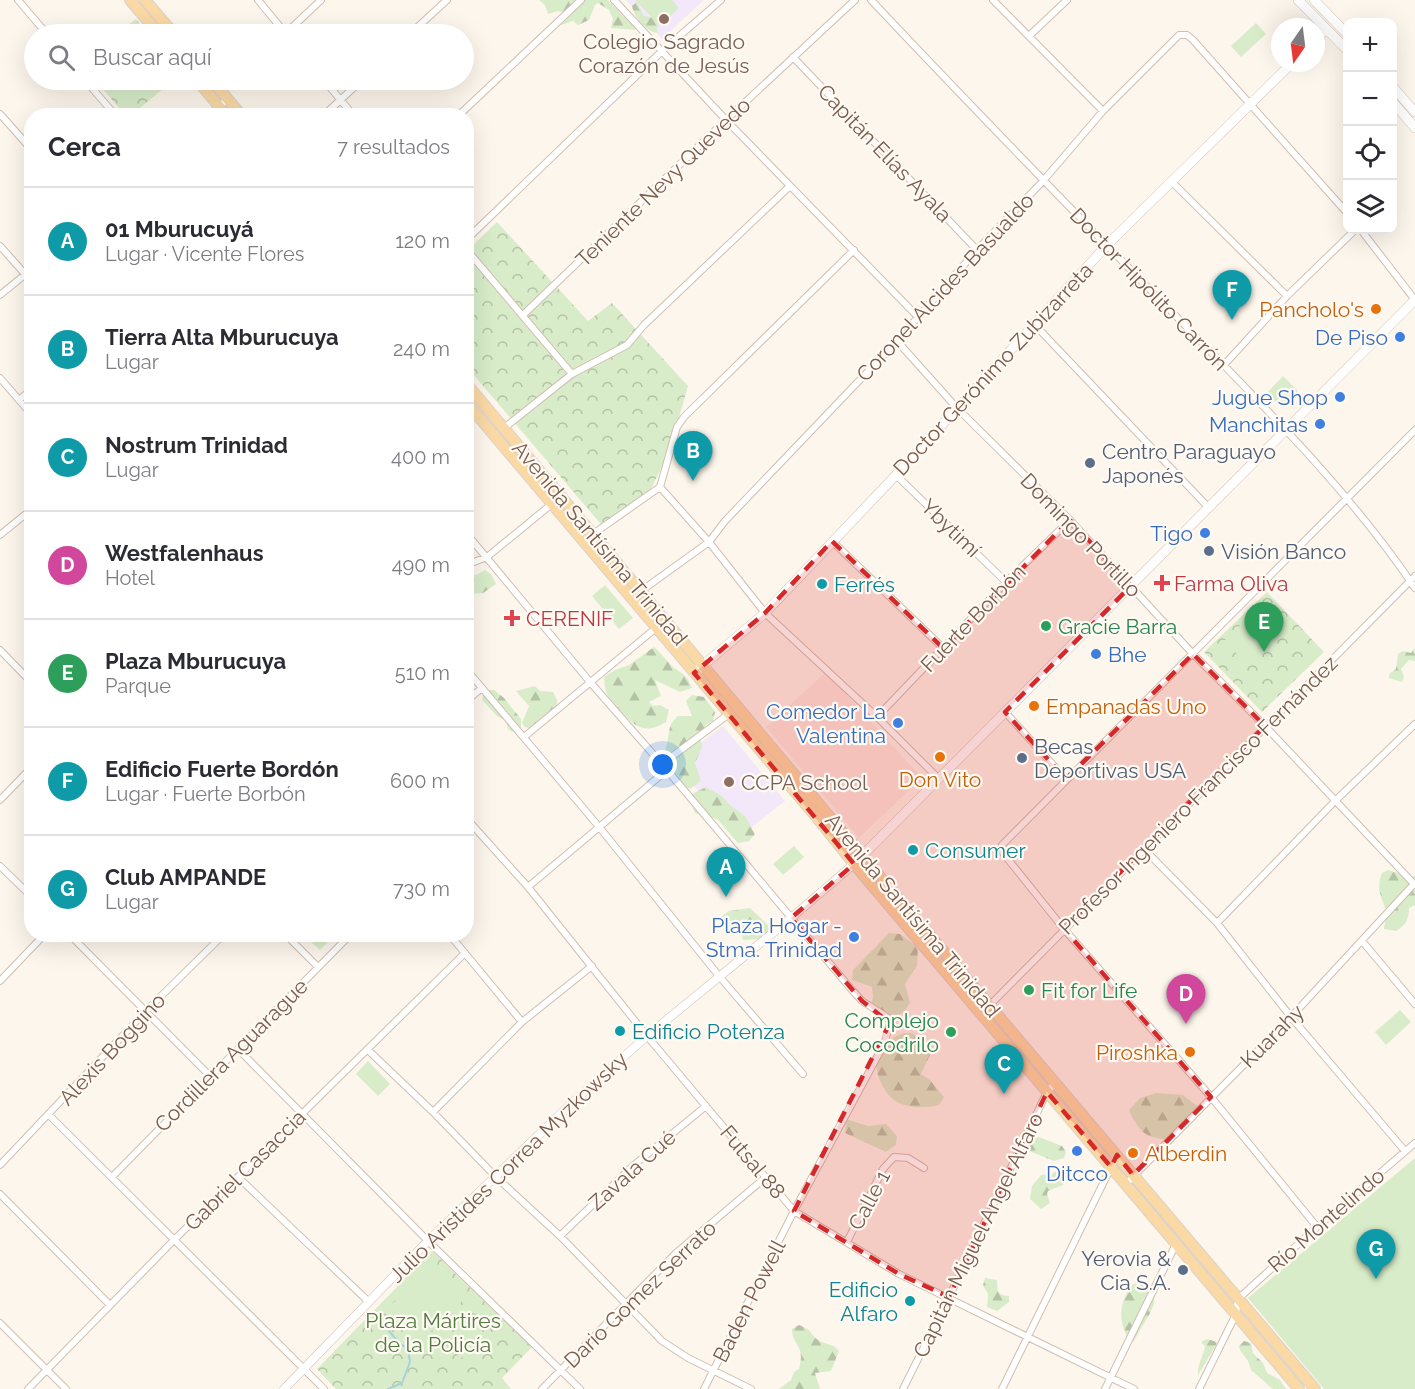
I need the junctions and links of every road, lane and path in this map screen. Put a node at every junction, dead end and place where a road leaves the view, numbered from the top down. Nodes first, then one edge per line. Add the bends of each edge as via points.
1 (18, 0) edge
2 (130, 0) edge
3 (145, 0) edge
4 (258, 0) edge
5 (321, 0) edge
6 (447, 0) edge
7 (581, 0) edge
8 (614, 0) edge
9 (721, 0) edge
10 (855, 0) edge
11 (871, 0) edge
12 (993, 0) edge
13 (1067, 0) edge
14 (1298, 0) edge
15 (1314, 0) edge
16 (38, 24) edge
17 (150, 24) edge
18 (165, 24) edge
19 (278, 24) edge
20 (296, 24) edge
21 (421, 24) edge
22 (1326, 29) junction
23 (1343, 31) edge
24 (1029, 36) junction
25 (1343, 37) edge
26 (1343, 47) edge
27 (662, 51) junction
28 (793, 57) junction
29 (1283, 72) edge
30 (94, 90) edge
31 (205, 90) edge
32 (220, 90) edge
33 (333, 90) edge
34 (351, 90) edge
35 (1397, 92) edge
36 (228, 99) junction
37 (341, 99) junction
38 (1251, 104) junction
39 (219, 106) joint
40 (1397, 107) edge
41 (109, 108) edge
42 (235, 108) edge
43 (331, 108) edge
44 (348, 108) edge
45 (466, 108) edge
46 (1103, 111) junction
47 (1415, 112) edge
48 (0, 114) edge
49 (726, 120) junction
50 (1415, 128) edge
51 (24, 141) edge
52 (1043, 181) junction
53 (1172, 182) junction
54 (790, 186) junction
55 (1343, 209) edge
56 (474, 232) edge
57 (1351, 234) edge
58 (1364, 234) edge
59 (1107, 245) junction
60 (0, 246) edge
61 (854, 250) junction
62 (977, 250) junction
63 (474, 258) edge
64 (24, 273) edge
65 (24, 275) edge
66 (0, 296) edge
67 (1287, 296) junction
68 (1415, 300) edge
69 (523, 315) junction
70 (917, 316) junction
71 (1033, 323) junction
72 (897, 341) junction
73 (1224, 365) junction
74 (572, 374) junction
75 (0, 378) edge
76 (474, 392) edge
77 (24, 396) edge
78 (19, 400) junction
79 (24, 406) edge
80 (956, 407) junction
81 (474, 411) edge
82 (504, 428) junction
83 (1287, 430) junction
84 (1415, 430) edge
85 (896, 475) junction
86 (660, 488) junction
87 (561, 496) junction
88 (1347, 498) junction
89 (552, 504) junction
90 (1209, 508) junction
91 (24, 515) edge
92 (1070, 520) junction
93 (593, 534) junction
94 (0, 536) edge
95 (832, 541) junction
96 (474, 542) edge
97 (709, 542) junction
98 (487, 557) junction
99 (474, 562) edge
100 (1413, 578) edge
101 (1006, 582) junction
102 (1131, 586) junction
103 (1415, 588) edge
104 (641, 591) junction
105 (765, 614) junction
106 (656, 628) junction
107 (942, 648) junction
108 (0, 650) edge
109 (1193, 654) junction
110 (703, 665) junction
111 (694, 673) junction
112 (24, 675) edge
113 (474, 678) edge
114 (590, 682) junction
115 (482, 688) junction
116 (474, 695) edge
117 (1005, 712) junction
118 (729, 714) junction
119 (877, 717) junction
120 (1415, 724) edge
121 (1265, 726) junction
122 (1409, 730) junction
123 (524, 737) junction
124 (1415, 737) edge
125 (662, 764) junction
126 (667, 770) junction
127 (24, 775) edge
128 (939, 779) junction
129 (1066, 779) junction
130 (0, 800) edge
131 (1335, 801) junction
132 (474, 827) edge
133 (600, 828) junction
134 (1145, 850) junction
135 (863, 856) junction
136 (854, 864) junction
137 (0, 866) edge
138 (1415, 884) edge
139 (528, 887) junction
140 (24, 889) edge
141 (791, 918) junction
142 (1217, 923) junction
143 (924, 928) junction
144 (1064, 929) junction
145 (914, 935) junction
146 (1362, 941) junction
147 (37, 942) edge
148 (77, 942) edge
149 (216, 942) edge
150 (293, 942) edge
151 (343, 942) edge
152 (456, 942) edge
153 (465, 953) junction
154 (592, 966) junction
155 (318, 967) junction
156 (719, 976) junction
157 (0, 981) edge
158 (1415, 1004) edge
159 (990, 1005) junction
160 (146, 1011) junction
161 (981, 1014) junction
162 (1291, 1017) junction
163 (522, 1022) junction
164 (647, 1036) junction
165 (238, 1049) junction
166 (368, 1050) junction
167 (803, 1074) dead end
168 (210, 1076) junction
169 (1055, 1083) junction
170 (1047, 1092) junction
171 (1211, 1096) junction
172 (706, 1106) junction
173 (433, 1112) junction
174 (303, 1113) junction
175 (49, 1115) junction
176 (1415, 1143) edge
177 (1405, 1151) junction
178 (1117, 1155) junction
179 (0, 1165) edge
180 (1111, 1167) junction
181 (924, 1168) dead end
182 (1133, 1175) junction
183 (112, 1177) junction
184 (496, 1177) junction
185 (766, 1177) junction
186 (238, 1178) junction
187 (1126, 1184) junction
188 (0, 1194) edge
189 (794, 1210) junction
190 (1317, 1227) junction
191 (560, 1236) junction
192 (174, 1240) junction
193 (428, 1241) junction
194 (847, 1242) junction
195 (1176, 1244) junction
196 (949, 1298) junction
197 (1239, 1299) junction
198 (369, 1302) junction
199 (625, 1303) junction
200 (110, 1305) junction
201 (1236, 1314) junction
202 (0, 1323) edge
203 (1028, 1336) junction
204 (304, 1368) junction
205 (47, 1370) junction
206 (561, 1370) junction
207 (714, 1370) junction
208 (1111, 1377) junction
209 (28, 1389) edge
210 (66, 1389) edge
211 (284, 1389) edge
212 (324, 1389) edge
213 (542, 1389) edge
214 (580, 1389) edge
215 (704, 1389) edge
216 (751, 1389) edge
217 (903, 1389) edge
218 (1002, 1389) edge
219 (1105, 1389) edge
220 (1134, 1389) edge
221 (1199, 1389) edge
222 (1299, 1389) edge
223 (1315, 1389) edge

1 - 16 street
2 - 17 main road
3 - 18 main road
4 - 19 street
5 - 20 street
6 - 21 street
7 - 45 street
8 - 27 street
9 - 27 street
10 - 28 street, Teniente Nevy Quevedo
11 - 52 street, Doctor Hipólito Carrón
12 - 24 street
13 - 24 street
14 - 22 main road
15 - 23 main road
22 - 25 main road via 1338,31
22 - 26 main road
24 - 46 street
27 - 49 street
27 - 56 street
28 - 49 street, Teniente Nevy Quevedo
28 - 62 street, Capitán Elías Ayala
29 - 38 main road, Doctor Gerónimo Zubizarreta
30 - 41 street
31 - 39 main road
32 - 36 main road
33 - 37 street
34 - 37 street
35 - 47 main road
36 - 39 street
36 - 42 main road
37 - 43 street
37 - 44 street
38 - 46 street, Coronel Alcides Basualdo via 1184,34 1173,39
38 - 53 main road, Doctor Gerónimo Zubizarreta
38 - 55 street
40 - 50 main road
46 - 52 street, Coronel Alcides Basualdo
48 - 51 street
49 - 54 street
49 - 69 street, Teniente Nevy Quevedo
52 - 59 street, Doctor Hipólito Carrón
52 - 62 street, Coronel Alcides Basualdo
53 - 59 main road, Doctor Gerónimo Zubizarreta
53 - 67 street
54 - 61 street
54 - 74 street via 627,345
57 - 67 street
58 - 68 street
59 - 71 main road, Doctor Gerónimo Zubizarreta
59 - 73 street, Doctor Hipólito Carrón
60 - 64 street
61 - 70 street
61 - 86 street via 684,417 677,427
62 - 70 street, Coronel Alcides Basualdo
63 - 69 street
65 - 66 street
67 - 73 street
68 - 83 main road
69 - 74 street
70 - 72 street, Coronel Alcides Basualdo
71 - 80 main road, Doctor Gerónimo Zubizarreta
71 - 90 street
72 - 80 street, Domingo Portillo
72 - 97 street, Coronel Alcides Basualdo
73 - 83 street, Doctor Hipólito Carrón
74 - 82 street
75 - 78 street
76 - 82 main road, Avenida Santísima Trinidad
77 - 78 street
78 - 79 street
80 - 85 main road, Doctor Gerónimo Zubizarreta
80 - 92 street, Domingo Portillo
81 - 89 main road, Avenida Santísima Trinidad
82 - 87 main road, Avenida Santísima Trinidad
83 - 88 street, Doctor Hipólito Carrón
83 - 90 main road
84 - 88 street
85 - 95 main road, Doctor Gerónimo Zubizarreta
85 - 101 street, Ybytimí
86 - 93 street
86 - 97 street
87 - 89 street
87 - 93 main road, Avenida Santísima Trinidad
88 - 100 street, Doctor Hipólito Carrón
88 - 109 street
89 - 98 street
89 - 106 main road, Avenida Santísima Trinidad
90 - 102 main road
91 - 94 street
92 - 101 street, Fuerte Borbón
92 - 102 street, Domingo Portillo
93 - 104 main road, Avenida Santísima Trinidad
95 - 105 main road, Doctor Gerónimo Zubizarreta
95 - 107 street
96 - 98 street
97 - 104 street, Coronel Alcides Basualdo
97 - 105 street
98 - 99 street
98 - 114 street
100 - 103 street, Doctor Hipólito Carrón
100 - 121 street, Profesor Ingeniero Francisco Fernández
101 - 107 street, Fuerte Borbón
102 - 109 street, Domingo Portillo
102 - 117 main road
104 - 110 main road, Avenida Santísima Trinidad
105 - 110 main road, Doctor Gerónimo Zubizarreta
105 - 119 street
106 - 111 main road, Avenida Santísima Trinidad
106 - 114 street
107 - 119 street, Fuerte Borbón
108 - 112 street
109 - 121 street, Domingo Portillo
109 - 129 street
110 - 111 main road, Doctor Gerónimo Zubizarreta
110 - 135 main road, Avenida Santísima Trinidad
111 - 118 main road, Avenida Santísima Trinidad
113 - 115 street
114 - 123 street
114 - 125 street
115 - 116 street
115 - 123 street
117 - 128 main road
117 - 129 street
118 - 125 street
118 - 136 main road, Avenida Santísima Trinidad
119 - 128 street
120 - 122 street
121 - 131 street, Domingo Portillo
121 - 134 street, Profesor Ingeniero Francisco Fernández
122 - 124 street
122 - 131 street
123 - 133 street
125 - 126 street
126 - 133 street
126 - 141 street
127 - 130 street
128 - 135 main road
129 - 144 street via 1002,845 1003,853
131 - 138 street, Domingo Portillo
131 - 142 street
132 - 139 street, Futsal 88
133 - 139 street
133 - 156 street
134 - 142 street
134 - 144 street, Profesor Ingeniero Francisco Fernández
135 - 136 main road
135 - 143 main road, Avenida Santísima Trinidad
136 - 141 street, Julio Aristides Correa Myzkowsky
136 - 145 main road, Avenida Santísima Trinidad
137 - 140 street
138 - 146 street, Kuarahy
139 - 154 street, Futsal 88
141 - 156 street, Julio Aristides Correa Myzkowsky
141 - 189 street, Baden Powell via 857,996 891,1023 884,1044
142 - 162 street
143 - 145 main road
143 - 159 main road, Avenida Santísima Trinidad
144 - 159 street, Profesor Ingeniero Francisco Fernández
144 - 171 street
145 - 161 main road, Avenida Santísima Trinidad
146 - 158 street
146 - 162 street, Kuarahy
147 - 157 street
148 - 160 street
149 - 160 street, Alexis Boggino
150 - 155 street
151 - 155 street, Cordillera Aguarague
152 - 153 street
153 - 163 street
153 - 166 street, Gabriel Casaccia
154 - 163 street
154 - 164 street, Futsal 88
155 - 165 street, Cordillera Aguarague
156 - 164 street, Julio Aristides Correa Myzkowsky
156 - 167 street
159 - 161 street, Profesor Ingeniero Francisco Fernández
159 - 169 main road, Avenida Santísima Trinidad
160 - 168 street
160 - 175 street, Alexis Boggino
161 - 170 main road, Avenida Santísima Trinidad
162 - 171 street, Kuarahy
162 - 177 street
163 - 173 street
164 - 172 street, Futsal 88
164 - 184 street, Julio Aristides Correa Myzkowsky
165 - 168 street, Cordillera Aguarague
165 - 174 street
166 - 173 street
166 - 174 street, Gabriel Casaccia
168 - 183 street, Cordillera Aguarague
169 - 170 street, Capitán Miguel Angel Alfaro
169 - 178 main road, Avenida Santísima Trinidad
170 - 180 main road, Avenida Santísima Trinidad
170 - 196 street, Capitán Miguel Angel Alfaro
171 - 182 street, Kuarahy
171 - 190 street
172 - 185 street, Futsal 88
172 - 191 street, Zavala Cué via 634,1165
173 - 184 street
174 - 186 street, Gabriel Casaccia
174 - 193 street
175 - 179 street, Alexis Boggino
175 - 183 street
176 - 177 street, Río Montelindo
177 - 190 street, Río Montelindo
178 - 180 street
178 - 182 main road, Avenida Santísima Trinidad
180 - 187 main road, Avenida Santísima Trinidad
180 - 203 street
181 - 194 street, Calle 1 via 908,1158 894,1157 883,1169
182 - 187 street, Kuarahy
182 - 197 main road, Avenida Santísima Trinidad
183 - 192 street
184 - 191 street
184 - 193 street, Julio Aristides Correa Myzkowsky
185 - 189 street, Futsal 88
185 - 199 street, Dario Gomez Serrato via 676,1253
186 - 192 street, Gabriel Casaccia
186 - 198 street
187 - 195 main road, Avenida Santísima Trinidad
188 - 200 street
189 - 194 street, Futsal 88
189 - 207 street, Baden Powell
190 - 197 street, Río Montelindo
191 - 199 street
192 - 200 street, Gabriel Casaccia
192 - 204 street
193 - 198 street, Julio Aristides Correa Myzkowsky
193 - 206 street
194 - 196 street, Futsal 88 via 898,1274
195 - 201 main road, Avenida Santísima Trinidad
195 - 208 street
196 - 203 street, Futsal 88
196 - 217 street, Capitán Miguel Angel Alfaro
197 - 201 street
197 - 223 main road, Avenida Santísima Trinidad
198 - 204 street, Julio Aristides Correa Myzkowsky
199 - 206 street, Dario Gomez Serrato
199 - 207 street via 662,1341
200 - 205 street, Gabriel Casaccia
201 - 221 street
201 - 222 main road, Avenida Santísima Trinidad
202 - 205 street
203 - 208 street, Futsal 88
203 - 218 street
204 - 211 street, Julio Aristides Correa Myzkowsky
204 - 212 street
205 - 209 street, Gabriel Casaccia
205 - 210 street
206 - 213 street, Dario Gomez Serrato
206 - 214 street
207 - 215 street, Baden Powell
207 - 216 street
208 - 219 street
208 - 220 street, Futsal 88

